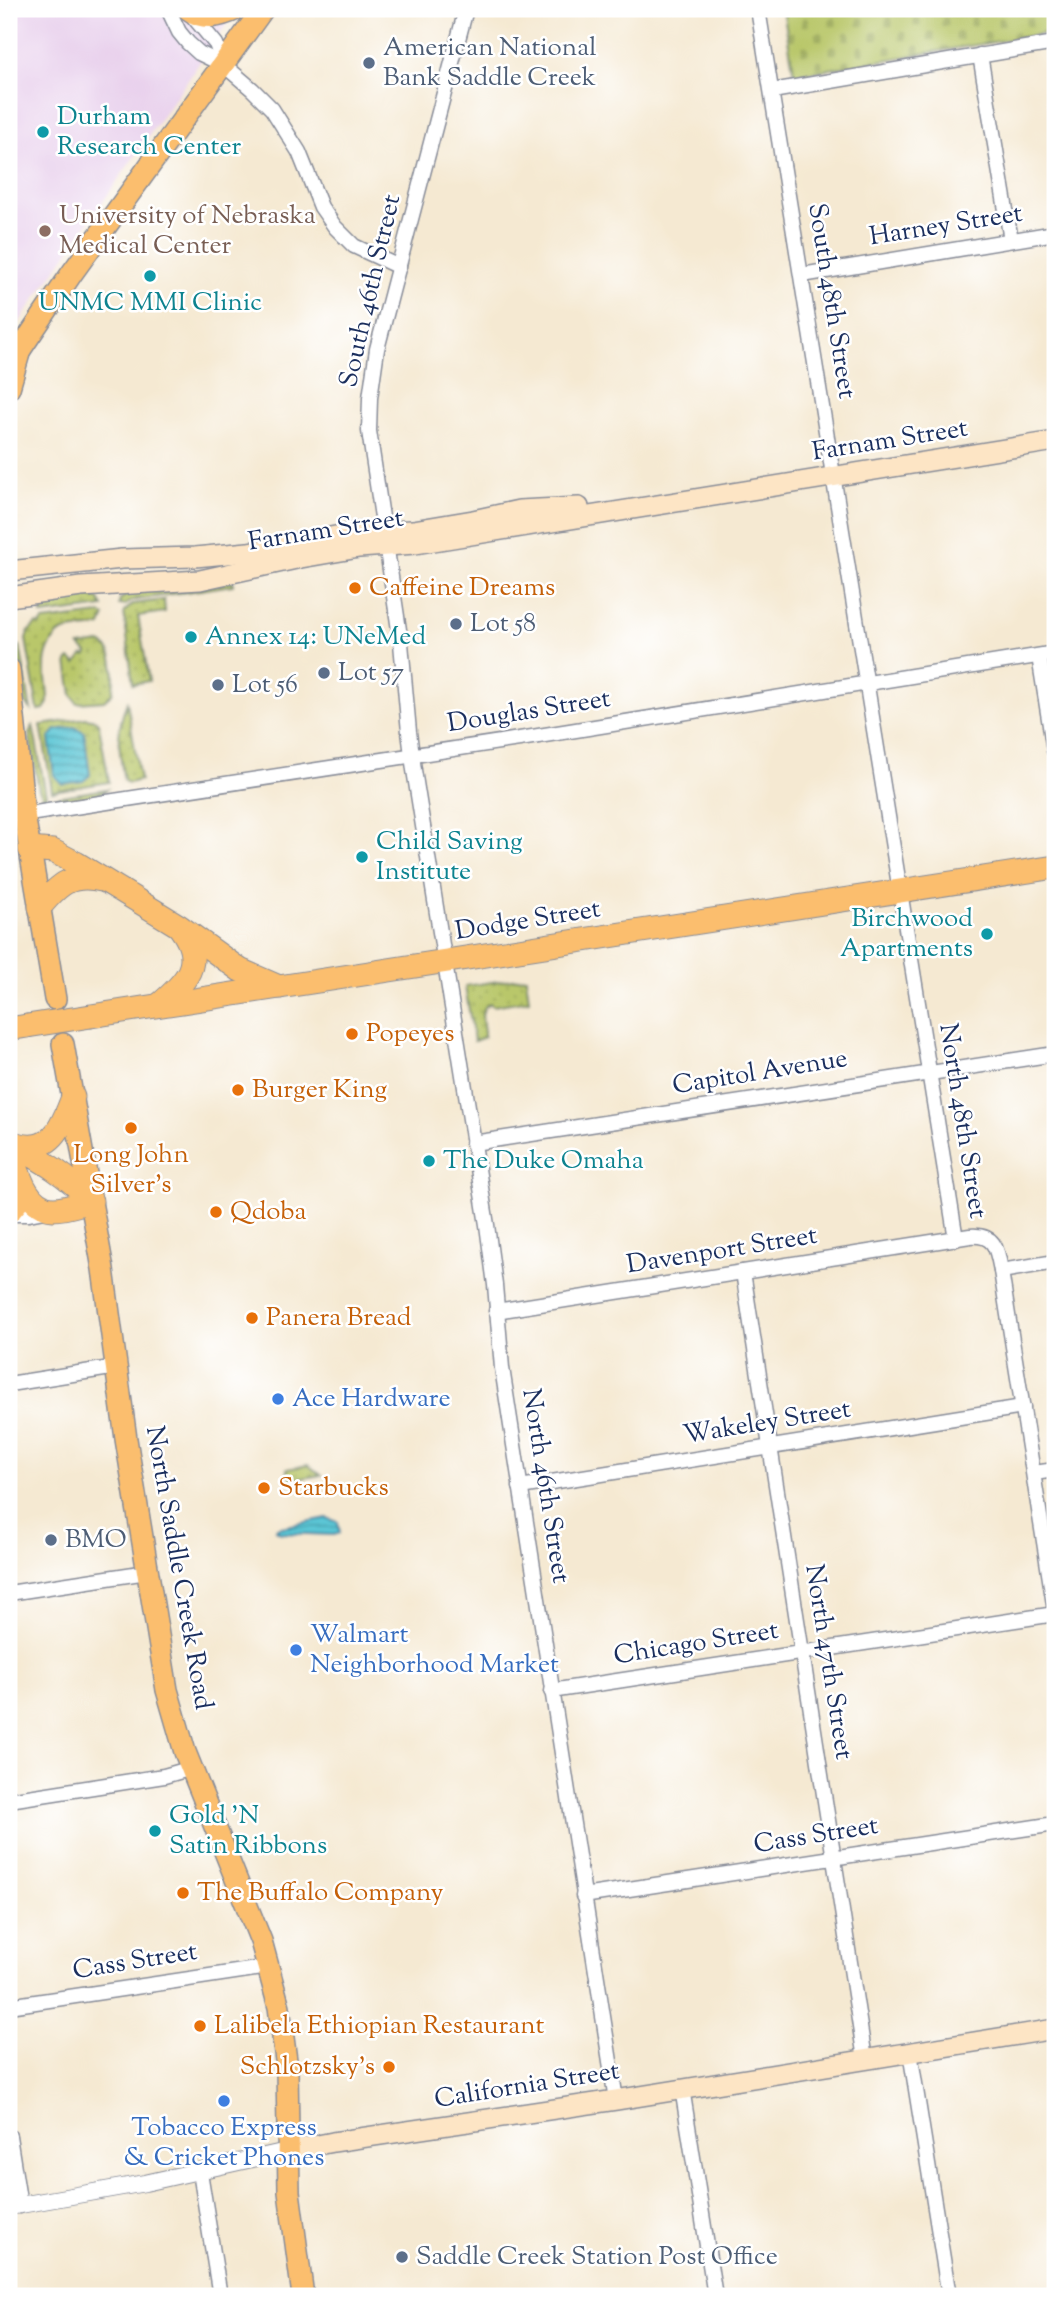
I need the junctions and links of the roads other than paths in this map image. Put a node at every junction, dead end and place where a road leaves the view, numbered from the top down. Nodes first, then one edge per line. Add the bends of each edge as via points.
1 (168, 9) edge
2 (187, 9) edge
3 (237, 9) edge
4 (263, 9) edge
5 (466, 9) edge
6 (758, 9) edge
7 (1055, 43) edge
8 (980, 55) junction
9 (224, 65) junction
10 (772, 91) junction
11 (1055, 233) edge
12 (1011, 240) junction
13 (398, 267) junction
14 (802, 275) junction
15 (15, 354) edge
16 (9, 388) edge
17 (1055, 441) edge
18 (835, 477) junction
19 (385, 538) junction
20 (9, 571) edge
21 (9, 597) edge
22 (1055, 653) edge
23 (1039, 656) junction
24 (9, 669) edge
25 (868, 684) junction
26 (1054, 751) edge
27 (412, 754) junction
28 (9, 763) edge
29 (17, 816) edge
30 (30, 849) junction
31 (1055, 867) edge
32 (108, 881) junction
33 (900, 892) junction
34 (40, 907) junction
35 (179, 926) junction
36 (444, 962) junction
37 (279, 987) junction
38 (55, 999) dead end
39 (157, 1006) junction
40 (18, 1028) edge
41 (63, 1044) dead end
42 (1055, 1054) edge
43 (929, 1073) junction
44 (73, 1097) junction
45 (9, 1143) edge
46 (473, 1143) junction
47 (23, 1186) junction
48 (91, 1201) junction
49 (52, 1209) junction
50 (9, 1213) edge
51 (956, 1239) junction
52 (1055, 1262) edge
53 (1001, 1271) junction
54 (743, 1272) junction
55 (496, 1311) junction
56 (117, 1367) junction
57 (9, 1384) edge
58 (1023, 1407) junction
59 (770, 1447) junction
60 (1055, 1470) edge
61 (1034, 1473) junction
62 (520, 1487) junction
63 (147, 1572) junction
64 (9, 1594) edge
65 (1055, 1612) edge
66 (802, 1653) junction
67 (551, 1691) junction
68 (192, 1768) junction
69 (9, 1800) edge
70 (1055, 1824) edge
71 (834, 1858) junction
72 (583, 1896) junction
73 (270, 1966) junction
74 (9, 2007) edge
75 (1055, 2029) edge
76 (909, 2052) junction
77 (865, 2059) junction
78 (682, 2088) junction
79 (616, 2100) junction
80 (9, 2136) edge
81 (287, 2151) junction
82 (200, 2172) junction
83 (14, 2206) edge
84 (220, 2296) edge
85 (303, 2296) edge
86 (715, 2296) edge
87 (949, 2296) edge

1 - 9 street via 188,43
2 - 3 main road via 211,17
2 - 9 street via 216,44
4 - 9 main road
5 - 13 street, South 46th Street
6 - 10 street, South 48th Street
7 - 8 street
8 - 10 street
8 - 12 street
9 - 13 street via 272,109 299,152 321,207 335,227 354,246
9 - 15 main road
10 - 14 street, South 48th Street
11 - 12 street, Harney Street
12 - 14 street, Harney Street
13 - 19 street, South 46th Street via 370,398 370,442
14 - 18 street, South 48th Street
15 - 16 main road
17 - 18 main road, Farnam Street
18 - 19 main road, Farnam Street via 415,544
18 - 25 street, South 48th Street
19 - 20 main road, Farnam Street via 358,532 195,558 122,559
19 - 21 main road, Farnam Street via 200,580 80,587
19 - 27 street, South 46th Street
22 - 23 street, Douglas Street
23 - 25 street, Douglas Street
23 - 26 street
24 - 29 main road
25 - 27 street, Douglas Street
25 - 33 street, South 48th Street
27 - 29 street, Douglas Street
27 - 36 street, South 46th Street
28 - 29 main road
29 - 30 main road
30 - 32 highway via 57,853
30 - 34 main road
31 - 33 highway, Dodge Street
32 - 34 highway via 87,877 67,881
32 - 35 highway
33 - 36 highway, Dodge Street
33 - 43 street, North 48th Street
34 - 38 main road
35 - 37 highway via 240,970
35 - 39 highway via 191,949 190,972
36 - 37 highway, Dodge Street
36 - 46 street, North 46th Street
37 - 39 highway, Dodge Street
39 - 40 highway, Dodge Street, bridge
41 - 44 main road, North Saddle Creek Road
42 - 43 street, Capitol Avenue
43 - 46 street, Capitol Avenue
43 - 51 street, North 48th Street
44 - 45 highway via 53,1137 28,1147
44 - 48 main road, North Saddle Creek Road
45 - 47 highway
45 - 48 highway via 72,1181
46 - 55 street, North 46th Street
47 - 49 highway via 34,1200
47 - 50 highway
48 - 49 highway
48 - 56 main road, North Saddle Creek Road
49 - 50 street
51 - 53 street, North 48th Street via 988,1239 997,1249
51 - 54 street, Davenport Street
52 - 53 street
53 - 58 street, North 48th Street
54 - 55 street, Davenport Street
54 - 59 street, North 47th Street
55 - 62 street, North 46th Street
56 - 57 street
56 - 63 main road, North Saddle Creek Road
58 - 59 street, Wakeley Street
58 - 61 street, North 48th Street
59 - 62 street, Wakeley Street
59 - 66 street, North 47th Street
60 - 61 street
61 - 65 street, North 48th Street
62 - 67 street, North 46th Street
63 - 64 street
63 - 68 main road, North Saddle Creek Road via 167,1690
65 - 66 street, Chicago Street
66 - 67 street, Chicago Street
66 - 71 street, North 47th Street
67 - 72 street, North 46th Street
68 - 69 street
68 - 73 main road, North Saddle Creek Road
70 - 71 street, Cass Street
71 - 72 street, Cass Street
71 - 77 street, North 47th Street
72 - 79 street, North 46th Street
73 - 74 street, Cass Street
73 - 81 main road, North Saddle Creek Road via 285,2041
75 - 76 main road, California Street
76 - 77 main road, California Street
76 - 87 street
77 - 78 main road, California Street
78 - 79 main road, California Street
78 - 86 street
79 - 81 main road, California Street
80 - 83 street
81 - 82 street, California Street
81 - 85 main road, North Saddle Creek Road
82 - 83 street, California Street
82 - 84 street

